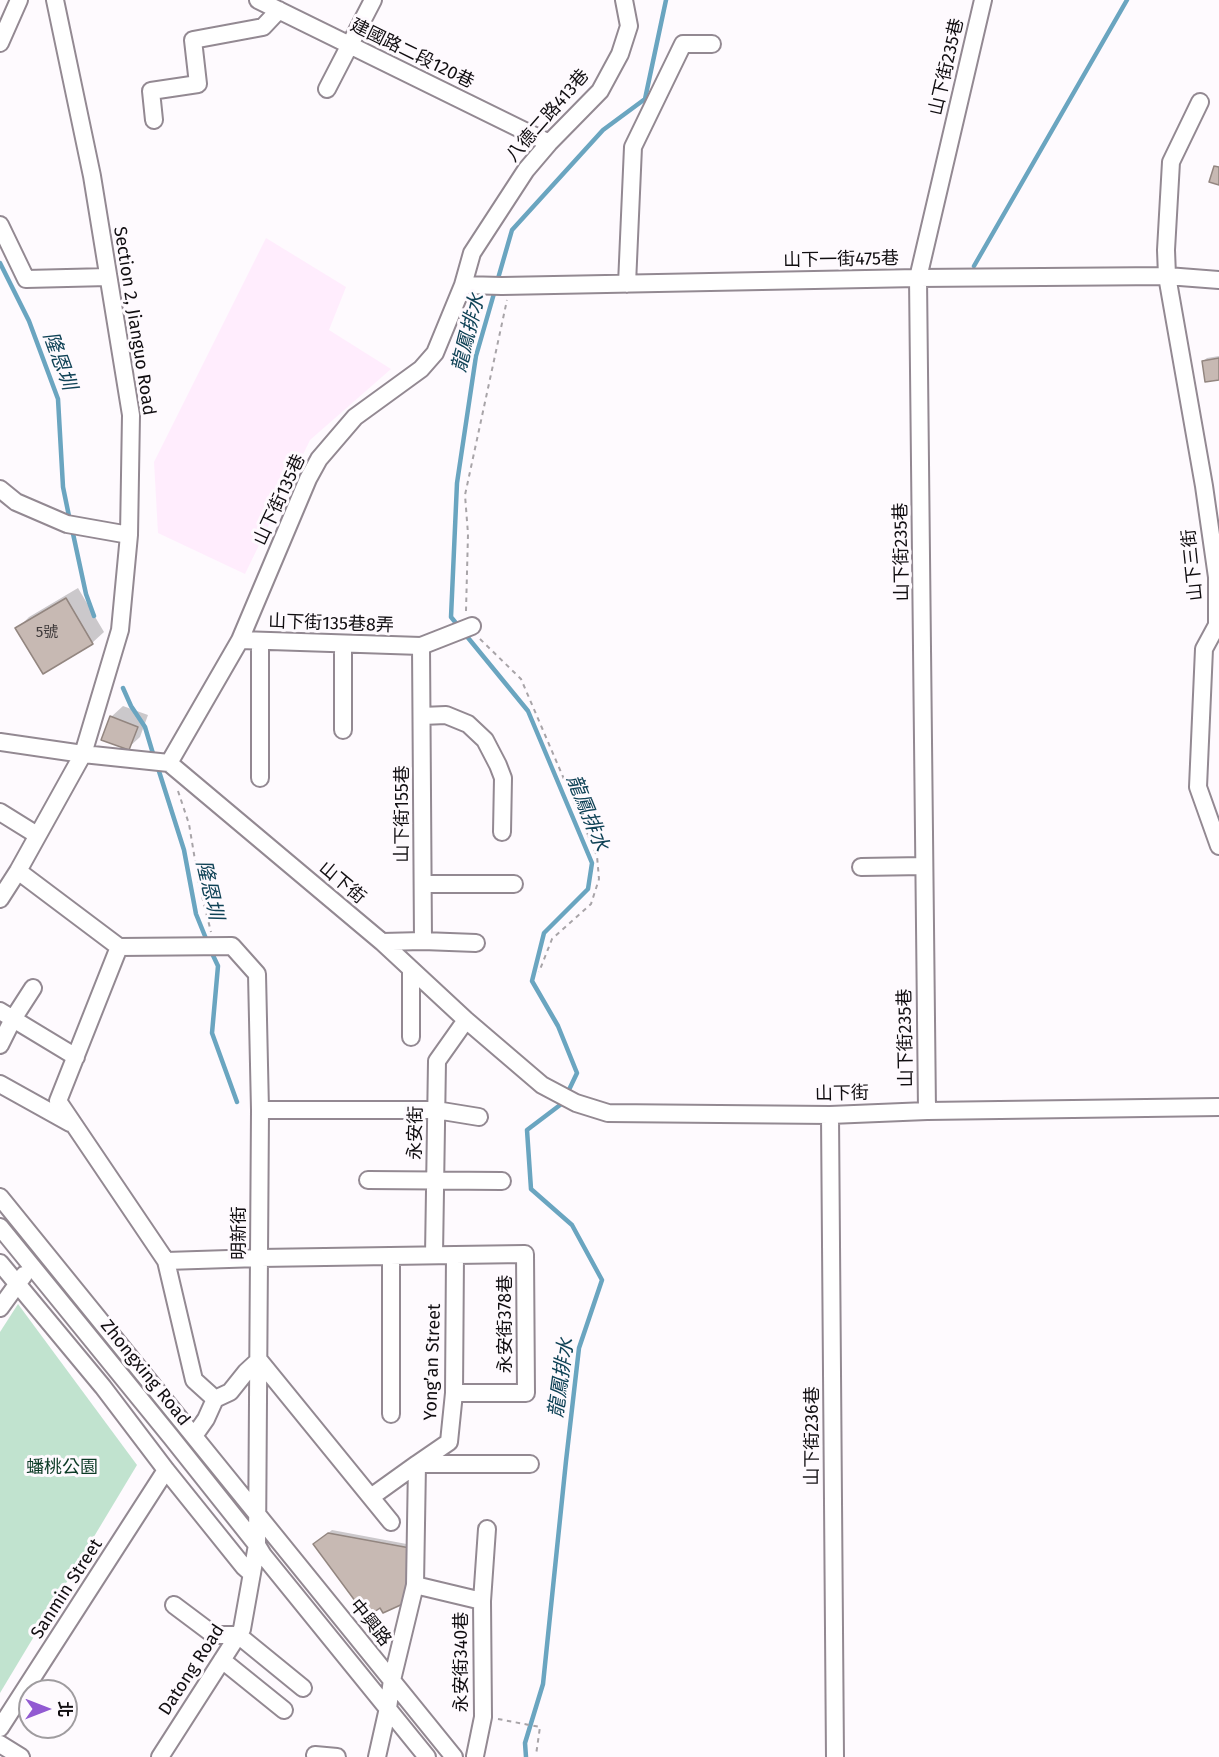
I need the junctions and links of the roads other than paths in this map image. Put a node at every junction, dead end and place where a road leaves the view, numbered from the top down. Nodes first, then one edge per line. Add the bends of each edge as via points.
1 (19, 0) edge
2 (55, 0) edge
3 (258, 0) edge
4 (373, 0) edge
5 (624, 0) edge
6 (983, 0) edge
7 (279, 10) junction
8 (0, 43) edge
9 (712, 44) dead end
10 (351, 46) junction
11 (327, 89) dead end
12 (1200, 102) dead end
13 (154, 120) dead end
14 (549, 143) junction
15 (0, 225) edge
16 (1167, 276) junction
17 (108, 278) junction
18 (918, 278) junction
19 (1219, 280) edge
20 (470, 284) junction
21 (627, 284) junction
22 (0, 489) edge
23 (129, 535) junction
24 (469, 627) road end
25 (240, 640) junction
26 (260, 641) junction
27 (343, 644) junction
28 (421, 646) junction
29 (422, 716) junction
30 (343, 730) dead end
31 (0, 742) edge
32 (83, 754) junction
33 (160, 762) junction
34 (260, 778) dead end
35 (0, 812) edge
36 (502, 832) dead end
37 (37, 835) junction
38 (1219, 846) edge
39 (924, 866) junction
40 (861, 867) dead end
41 (18, 871) junction
42 (514, 884) dead end
43 (423, 885) junction
44 (0, 899) edge
45 (423, 941) junction
46 (382, 942) junction
47 (476, 943) dead end
48 (119, 947) junction
49 (411, 969) junction
50 (33, 988) dead end
51 (7, 1015) edge
52 (465, 1020) junction
53 (411, 1037) dead end
54 (0, 1045) edge
55 (76, 1057) junction
56 (0, 1084) edge
57 (1219, 1107) edge
58 (260, 1110) junction
59 (436, 1110) junction
60 (927, 1111) junction
61 (830, 1115) junction
62 (479, 1117) dead end
63 (74, 1125) junction
64 (368, 1180) dead end
65 (435, 1180) junction
66 (502, 1182) dead end
67 (0, 1197) edge
68 (0, 1227) edge
69 (434, 1255) junction
70 (455, 1255) junction
71 (391, 1256) junction
72 (260, 1258) junction
73 (166, 1261) junction
74 (0, 1263) edge
75 (32, 1266) junction
76 (18, 1283) junction
77 (0, 1308) edge
78 (259, 1360) junction
79 (454, 1393) junction
80 (215, 1399) junction
81 (391, 1414) dead end
82 (194, 1436) junction
83 (417, 1464) junction
84 (530, 1464) dead end
85 (166, 1470) junction
86 (371, 1497) junction
87 (391, 1522) dead end
88 (257, 1529) junction
89 (487, 1529) dead end
90 (252, 1574) junction
91 (414, 1585) junction
92 (482, 1601) junction
93 (174, 1605) dead end
94 (238, 1635) junction
95 (222, 1660) junction
96 (392, 1680) junction
97 (303, 1688) dead end
98 (388, 1708) junction
99 (284, 1710) dead end
100 (0, 1728) edge
101 (0, 1744) edge
102 (315, 1755) dead end
103 (475, 1756) edge
104 (21, 1757) edge
105 (160, 1757) edge
106 (337, 1757) edge
107 (377, 1757) edge
108 (427, 1757) edge
109 (454, 1757) edge
110 (835, 1757) edge

1 - 8 street
2 - 17 street, Section 2, Jianguo Road via 92,176
3 - 7 street, 建國路二段120巷
4 - 10 street
5 - 14 street, 八德二路413巷 via 629,26 620,54 600,91
6 - 18 street, 山下街235巷
7 - 10 street, 建國路二段120巷
7 - 13 street via 263,27 193,40 198,84 151,91
9 - 21 street via 683,44 633,147
10 - 11 street
10 - 14 street, 建國路二段120巷
12 - 16 street, 山下三街 via 1171,162
14 - 20 street, 八德二路413巷 via 526,170 472,253
15 - 17 street via 26,279
16 - 18 street, 山下一街475巷
16 - 19 street, 山下一街475巷
16 - 38 street, 山下三街 via 1217,577 1217,625 1204,649 1198,787
17 - 23 street, Section 2, Jianguo Road via 131,415
18 - 21 street, 山下一街475巷
18 - 39 street, 山下街235巷
20 - 21 street, 山下一街475巷
20 - 25 street, 山下街135巷 via 435,353 421,369 355,417 319,459
22 - 23 street via 16,502 72,525
23 - 32 street, Section 2, Jianguo Road via 120,630
24 - 28 street
25 - 26 street, 山下街135巷8弄
25 - 33 street, 山下街135巷
26 - 27 street, 山下街135巷8弄
26 - 34 street
27 - 28 street, 山下街135巷8弄
27 - 30 street
28 - 29 street, 山下街155巷
29 - 36 street via 446,715 468,724 485,740 503,778
29 - 43 street, 山下街155巷
31 - 32 street
32 - 33 street
32 - 37 street, Section 2, Jianguo Road
33 - 46 street, 山下街
35 - 37 street
37 - 41 street, Section 2, Jianguo Road
39 - 40 street
39 - 60 street, 山下街235巷
41 - 44 street, Section 2, Jianguo Road
41 - 48 street
42 - 43 street
43 - 45 street, 山下街155巷
45 - 46 street
45 - 47 street
46 - 49 street, 山下街
48 - 55 street
48 - 58 street, 明新街 via 232,946 257,974
49 - 52 street, 山下街
49 - 53 street
50 - 51 street
51 - 54 street
51 - 55 street
52 - 59 street, 永安街 via 437,1061
52 - 61 street, 山下街 via 542,1085 576,1103 608,1113
55 - 63 street via 58,1101
56 - 63 street
57 - 60 street, 山下街
58 - 59 street
58 - 72 street, 明新街
59 - 62 street
59 - 65 street, 永安街
60 - 61 street, 山下街
61 - 110 street, 山下街236巷
63 - 73 street
64 - 65 street
65 - 66 street
65 - 69 street, 永安街
67 - 82 street, Zhongxing Road
68 - 75 street, Zhongxing Road
69 - 70 street
69 - 71 street
70 - 79 street, Yong’an Street
70 - 79 street, 永安街378巷 via 525,1254 526,1393
71 - 72 street
71 - 81 street
72 - 73 street
72 - 78 street, 明新街
73 - 80 street via 194,1380
74 - 76 street
75 - 76 street
75 - 88 street, Zhongxing Road
76 - 77 street
76 - 85 street
78 - 80 street via 230,1392
78 - 86 street
78 - 88 street, 明新街
79 - 83 street, Yong’an Street via 449,1443
80 - 82 street
82 - 88 street, Zhongxing Road
83 - 84 street
83 - 86 street
83 - 91 street
85 - 90 street
85 - 100 street, Sanmin Street
86 - 87 street
88 - 90 street, Datong Road
88 - 96 street, 中興路
88 - 98 street via 270,1564
89 - 92 street
90 - 94 street, Datong Road
91 - 92 street, 永安街340巷
91 - 96 street
92 - 103 street, 永安街340巷 via 483,1717
93 - 94 street via 214,1635
94 - 95 street, Datong Road
94 - 97 street
95 - 99 street
95 - 105 street, Datong Road
96 - 98 street
96 - 109 street, 中興路
98 - 107 street
98 - 108 street
101 - 104 street
102 - 106 street

